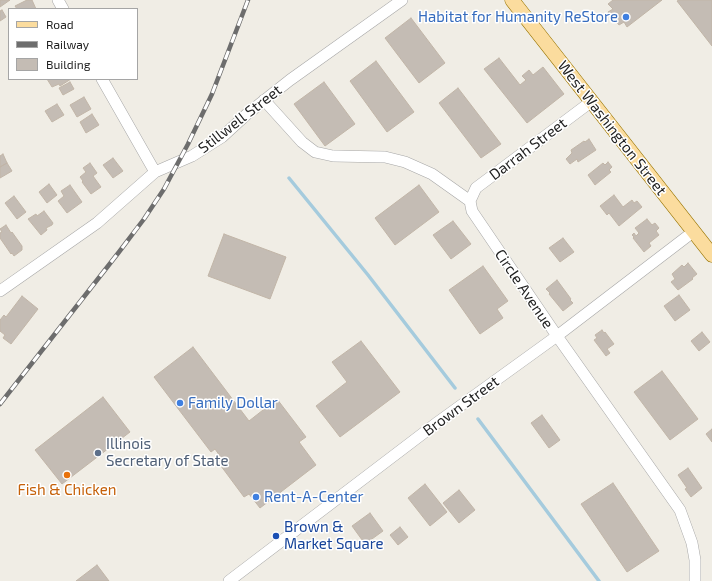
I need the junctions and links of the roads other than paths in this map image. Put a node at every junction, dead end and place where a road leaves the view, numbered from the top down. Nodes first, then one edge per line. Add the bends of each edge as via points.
1 (402, 0) edge
2 (512, 0) edge
3 (103, 80) edge
4 (264, 100) junction
5 (592, 101) junction
6 (154, 172) junction
7 (470, 201) junction
8 (693, 232) junction
9 (712, 255) edge
10 (0, 291) edge
11 (556, 336) junction
12 (229, 581) edge
13 (695, 581) edge

1 - 4 street, Stillwell Street
2 - 5 main road, West Washington Street
3 - 6 street
4 - 6 street, Stillwell Street via 205,149
4 - 7 street via 302,142 315,152 333,156 385,156 405,162 432,174
5 - 7 street, Darrah Street via 476,188
5 - 8 main road, West Washington Street
6 - 10 street, Stillwell Street via 97,223
7 - 11 street, Circle Avenue via 472,211
8 - 9 main road, West Washington Street
8 - 11 street, Brown Street
11 - 12 street, Brown Street
11 - 13 street, Circle Avenue via 680,510 696,560

